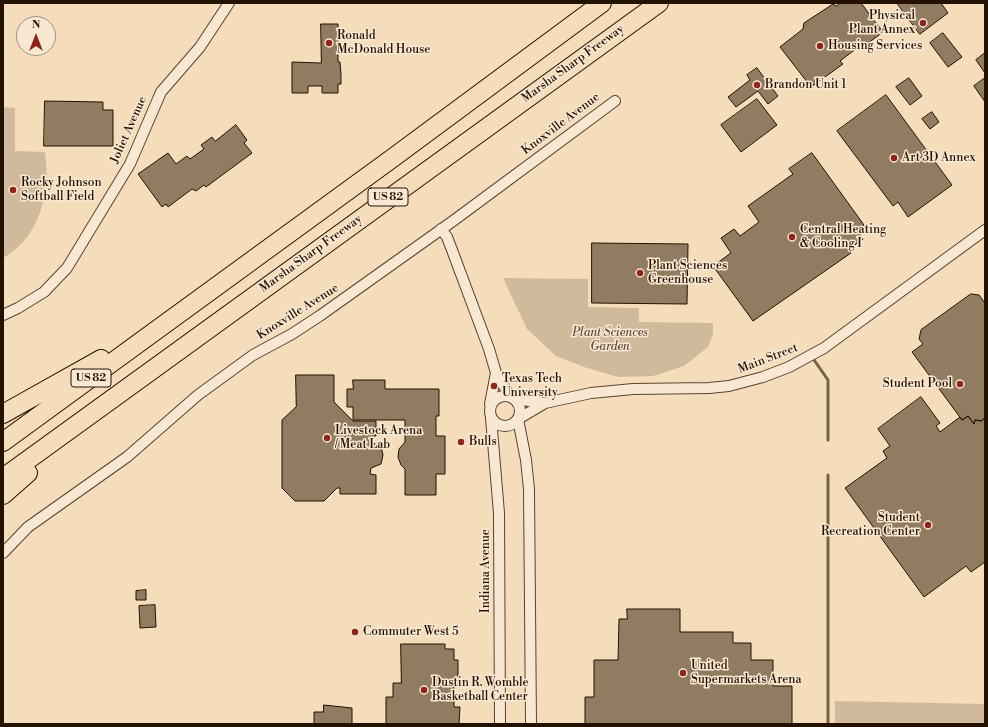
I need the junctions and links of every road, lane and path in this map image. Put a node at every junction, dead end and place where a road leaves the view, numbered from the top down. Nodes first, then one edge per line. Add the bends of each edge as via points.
1 (229, 3) edge
2 (602, 3) edge
3 (659, 3) edge
4 (615, 101) dead end
5 (441, 229) junction
6 (985, 230) edge
7 (3, 315) edge
8 (178, 315) junction
9 (496, 373) junction
10 (119, 393) junction
11 (512, 397) junction
12 (545, 404) junction
13 (490, 405) junction
14 (3, 414) edge
15 (491, 418) junction
16 (518, 419) junction
17 (3, 442) edge
18 (3, 478) edge
19 (3, 495) edge
20 (3, 553) edge
21 (500, 724) edge
22 (531, 724) edge

1 - 7 street, Joliet Avenue via 200,47 161,92 130,164 66,268 44,292
2 - 8 highway, US 82
3 - 10 highway, Marsha Sharp Freeway / US 82
4 - 5 street, Knoxville Avenue
5 - 9 street via 447,237
5 - 20 street, Knoxville Avenue via 321,315 252,356 198,395 127,457 28,527
6 - 12 street, Main Street via 824,348 789,367 730,386 612,390
8 - 14 highway
8 - 17 highway, US 82
9 - 11 street
9 - 13 street
10 - 18 highway, Marsha Sharp Freeway / US 82
10 - 19 highway
11 - 12 street, Main Street
11 - 13 street via 500,396
11 - 16 street via 520,407
12 - 16 street, Main Street
13 - 15 street
15 - 16 street via 503,426 513,424
15 - 21 street, Indiana Avenue via 499,513
16 - 22 street via 526,460 530,509

